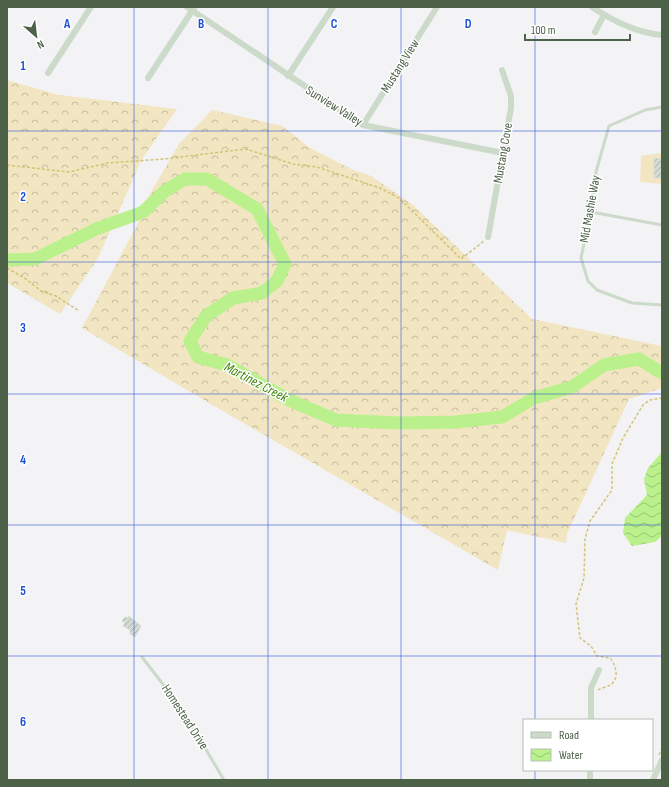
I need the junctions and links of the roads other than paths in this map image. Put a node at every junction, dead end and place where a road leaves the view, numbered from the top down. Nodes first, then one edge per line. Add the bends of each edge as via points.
1 (91, 7) edge
2 (333, 7) edge
3 (437, 7) edge
4 (592, 7) edge
5 (191, 8) edge
6 (604, 15) junction
7 (595, 32) dead end
8 (662, 35) edge
9 (502, 70) dead end
10 (48, 73) dead end
11 (288, 76) junction
12 (148, 78) dead end
13 (662, 107) edge
14 (362, 125) junction
15 (503, 153) junction
16 (591, 212) junction
17 (662, 225) edge
18 (488, 237) road end
19 (662, 305) edge
20 (142, 657) dead end
21 (599, 670) dead end
22 (591, 719) edge
23 (662, 760) edge
24 (224, 780) edge
25 (653, 780) edge

1 - 10 street
2 - 11 street
3 - 14 street, Mustang View
4 - 6 street
5 - 11 street, Sunview Valley
5 - 12 street
6 - 7 street
6 - 8 street via 638,31
9 - 15 street, Mustang Cove via 511,96
11 - 14 street, Sunview Valley
13 - 16 lane, Mid Mashie Way via 645,110 609,126 596,172
14 - 15 street, Sunview Valley
15 - 18 street, Mustang Cove
16 - 17 lane
16 - 19 lane, Mid Mashie Way via 581,258 588,281 597,290 632,303
20 - 24 lane, Homestead Drive via 182,709
21 - 22 street via 591,688
23 - 25 street

